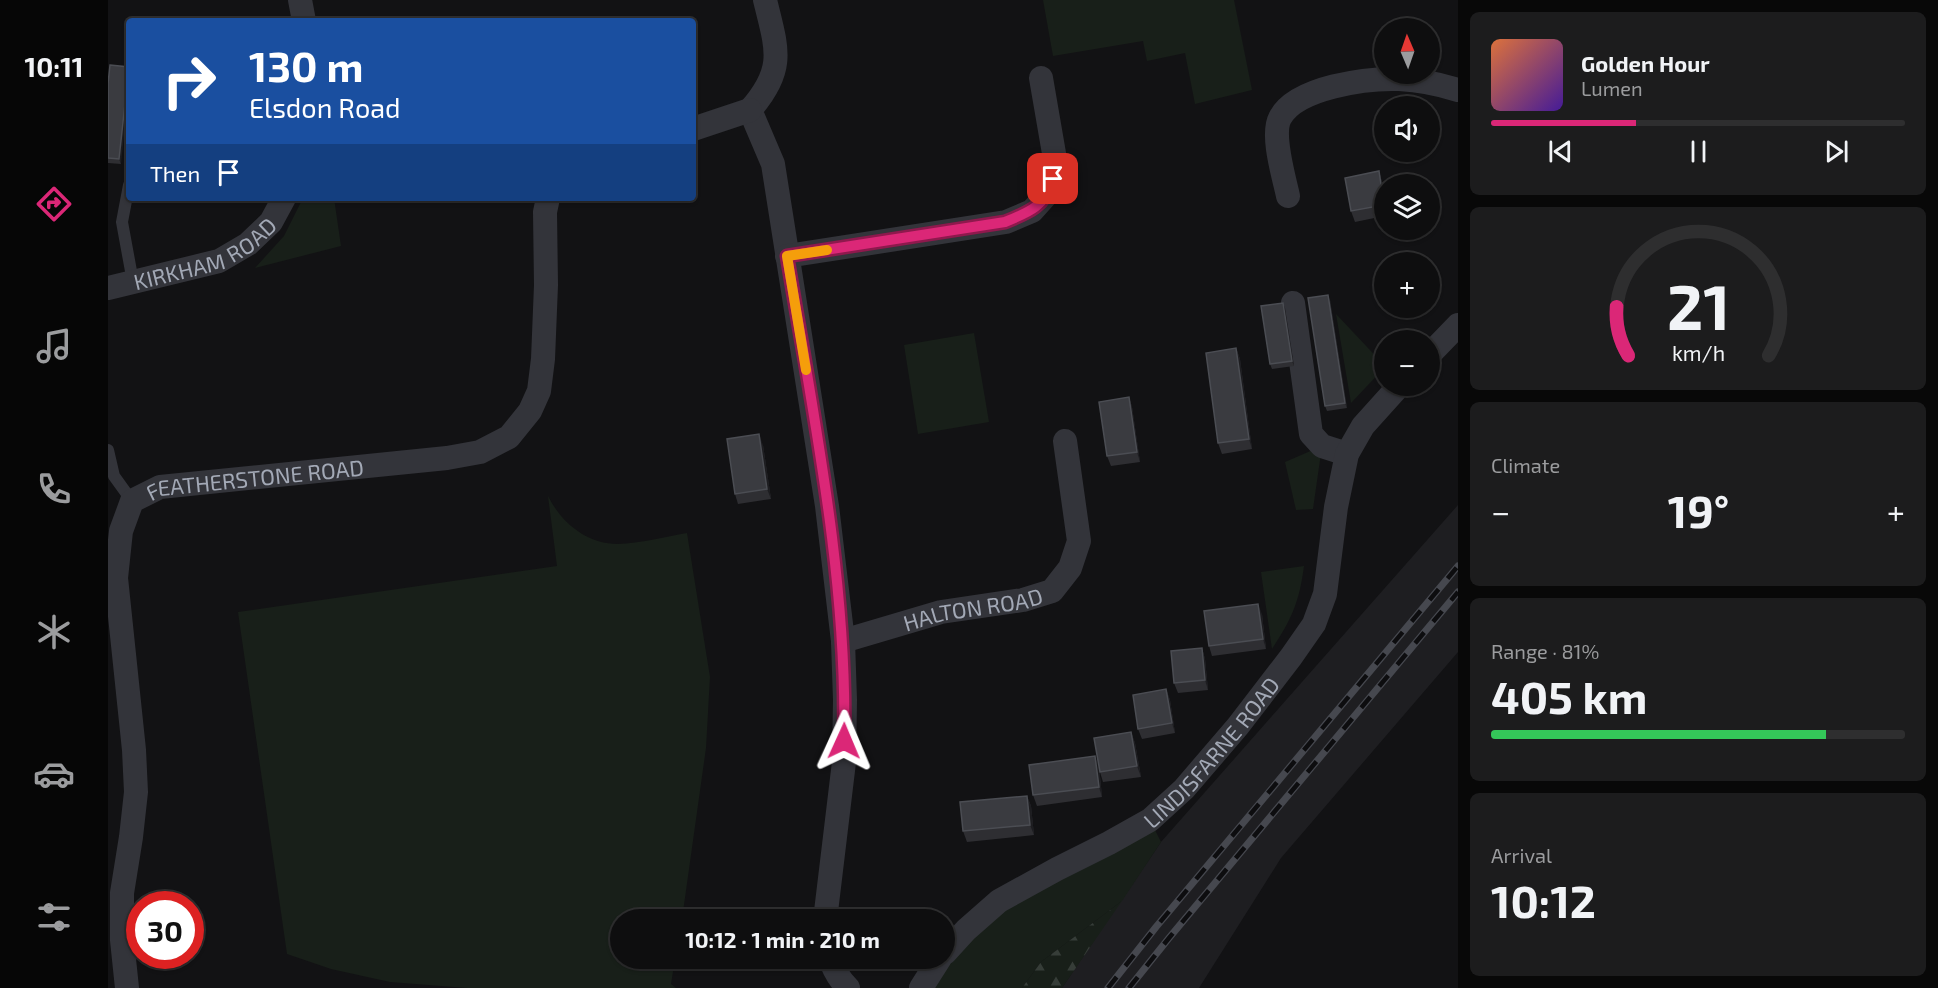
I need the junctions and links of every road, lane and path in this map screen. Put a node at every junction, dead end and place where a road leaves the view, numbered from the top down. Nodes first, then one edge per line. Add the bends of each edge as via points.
1 (300, 0) edge
2 (765, 0) edge
3 (303, 18) edge
4 (1041, 78) dead end
5 (1458, 90) edge
6 (750, 110) junction
7 (696, 128) edge
8 (1288, 196) dead end
9 (126, 200) edge
10 (282, 201) edge
11 (547, 201) edge
12 (787, 256) junction
13 (133, 282) junction
14 (108, 288) edge
15 (1293, 303) dead end
16 (1458, 325) edge
17 (1440, 344) edge
18 (1390, 396) edge
19 (1065, 441) dead end
20 (108, 450) edge
21 (1347, 454) junction
22 (132, 501) junction
23 (843, 641) junction
24 (826, 909) edge
25 (955, 942) edge
26 (833, 969) edge
27 (933, 969) edge
28 (127, 988) edge
29 (848, 988) edge
30 (921, 988) edge

1 - 3 street
2 - 6 street via 776,47 774,74
4 - 12 street via 1056,165 1049,192 1032,211 1005,222
5 - 8 street via 1398,79 1356,82 1321,90 1293,103 1280,118 1276,135
6 - 7 street
6 - 12 street via 773,164
9 - 13 lane via 122,222
10 - 13 street, KIRKHAM ROAD via 270,222 248,244 219,261
11 - 22 street, FEATHERSTONE ROAD via 539,391 530,411 509,437 480,452 458,456 160,487
12 - 23 street via 827,506
13 - 14 street, KIRKHAM ROAD
15 - 21 street via 1311,434 1322,446
16 - 17 street
18 - 21 street, LINDISFARNE ROAD via 1363,426
19 - 23 street, HALTON ROAD via 1079,541 1070,568 1052,591 1023,600 941,612
20 - 22 lane via 114,476
21 - 25 street, LINDISFARNE ROAD via 1325,594 1314,624 1238,726 1184,789 1150,820 999,901
22 - 28 street, FEATHERSTONE ROAD via 121,531 116,578 136,792 122,893
23 - 24 street via 844,762
26 - 29 street
27 - 30 street

